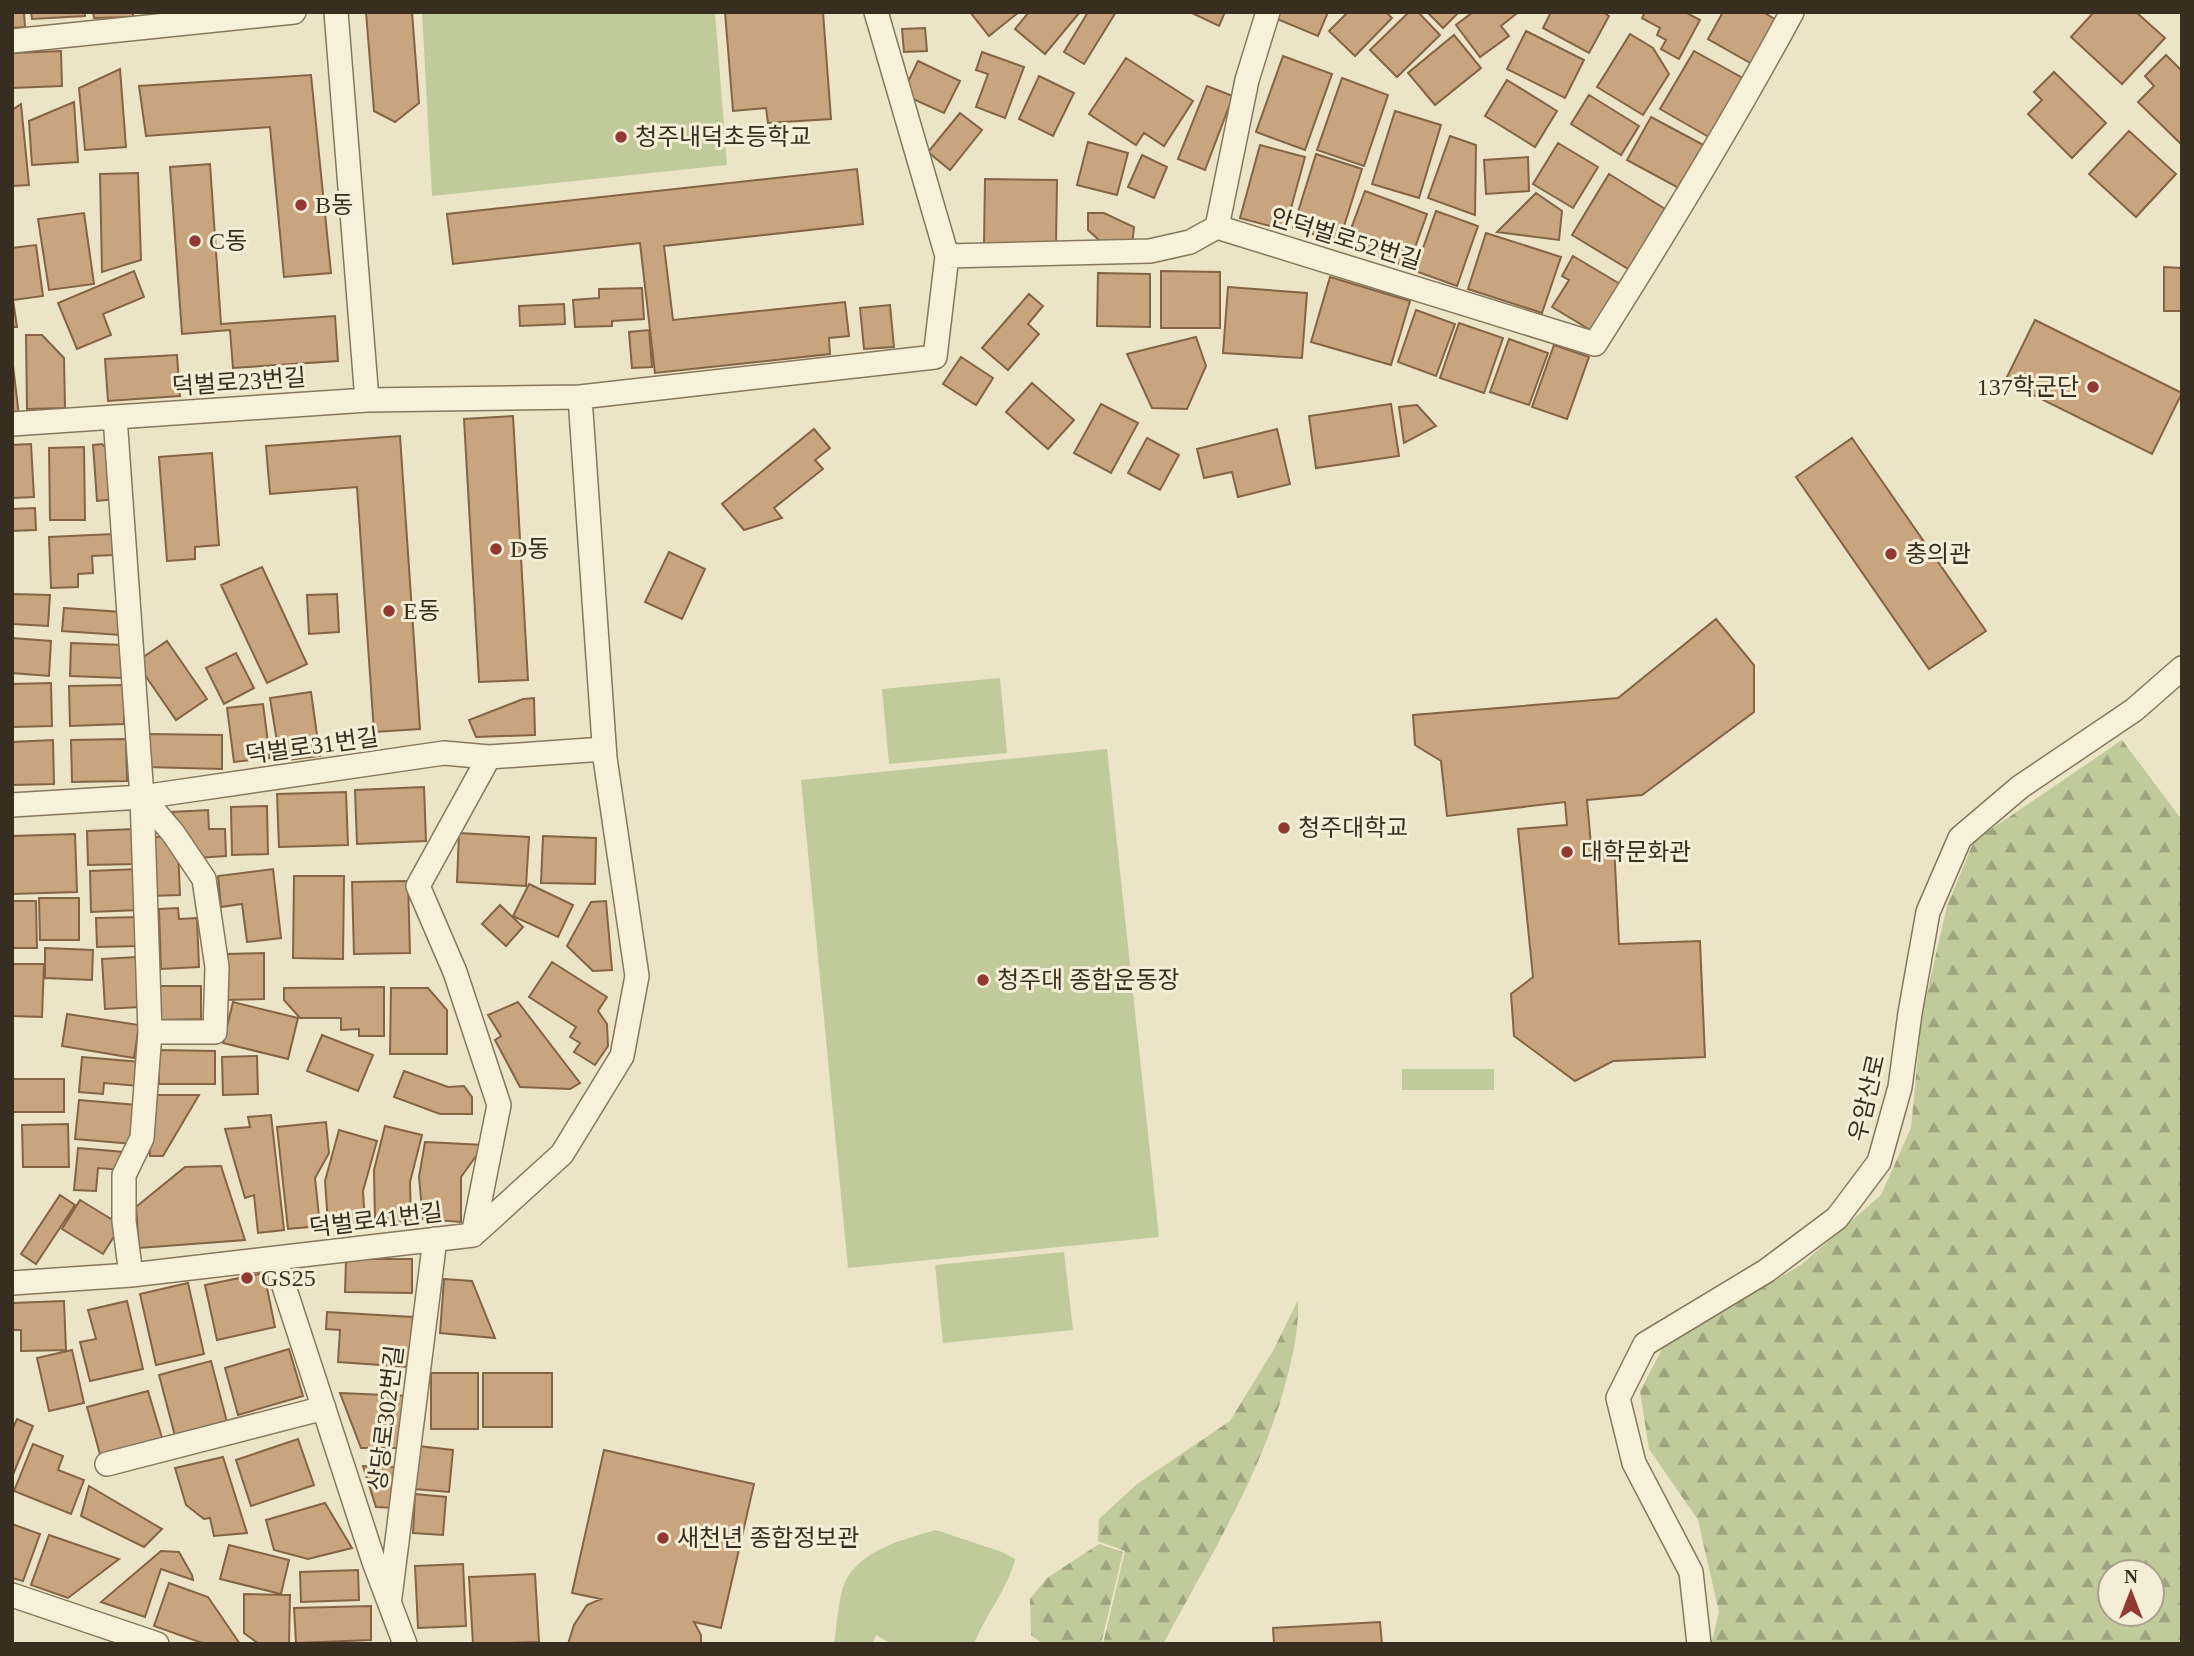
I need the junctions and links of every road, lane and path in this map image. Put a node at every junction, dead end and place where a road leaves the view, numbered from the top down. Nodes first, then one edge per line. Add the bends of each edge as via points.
1 (293, 12) edge
2 (336, 12) edge
3 (876, 12) edge
4 (1268, 12) edge
5 (1793, 12) edge
6 (12, 41) edge
7 (1217, 227) junction
8 (947, 256) junction
9 (580, 397) junction
10 (367, 400) junction
11 (115, 417) junction
12 (12, 424) edge
13 (2182, 668) edge
14 (604, 749) junction
15 (489, 757) junction
16 (142, 797) junction
17 (12, 805) edge
18 (150, 1032) junction
19 (473, 1235) junction
20 (435, 1239) junction
21 (275, 1259) junction
22 (131, 1275) junction
23 (12, 1283) edge
24 (324, 1408) junction
25 (107, 1464) dead end
26 (12, 1595) edge
27 (390, 1602) junction
28 (157, 1644) edge
29 (405, 1644) edge
30 (1699, 1644) edge

1 - 6 street
2 - 10 street
3 - 8 street
4 - 7 street via 1247,80
5 - 7 street, 안덕벌로52번길 via 1684,204 1595,344
7 - 8 street via 1190,243 1150,251
8 - 9 street, 덕벌로23번길 via 935,357
9 - 10 street, 덕벌로23번길
9 - 14 street
10 - 11 street, 덕벌로23번길
11 - 12 street, 덕벌로23번길
11 - 16 street
13 - 30 street, 우암산로 via 2134,709 2020,787 1960,838 1928,912 1899,1087 1879,1162 1837,1218 1766,1271 1646,1344 1618,1398 1634,1462 1691,1572
14 - 15 street, 덕벌로31번길
14 - 19 street via 637,976 622,1056 562,1154
15 - 16 street, 덕벌로31번길 via 443,753
15 - 19 street, 덕벌로41번길 via 418,886 455,972 499,1105
16 - 17 street, 덕벌로31번길
16 - 18 street
16 - 18 street via 204,879 218,967 215,1032
18 - 22 street via 142,1138 124,1175
19 - 20 street, 덕벌로41번길
20 - 21 street, 덕벌로41번길
20 - 27 street, 상당로302번길
21 - 22 street, 덕벌로41번길
21 - 24 street, 상당로302번길
22 - 23 street, 덕벌로41번길
24 - 25 street
24 - 27 street, 상당로302번길
26 - 28 street
27 - 29 street, 상당로302번길

